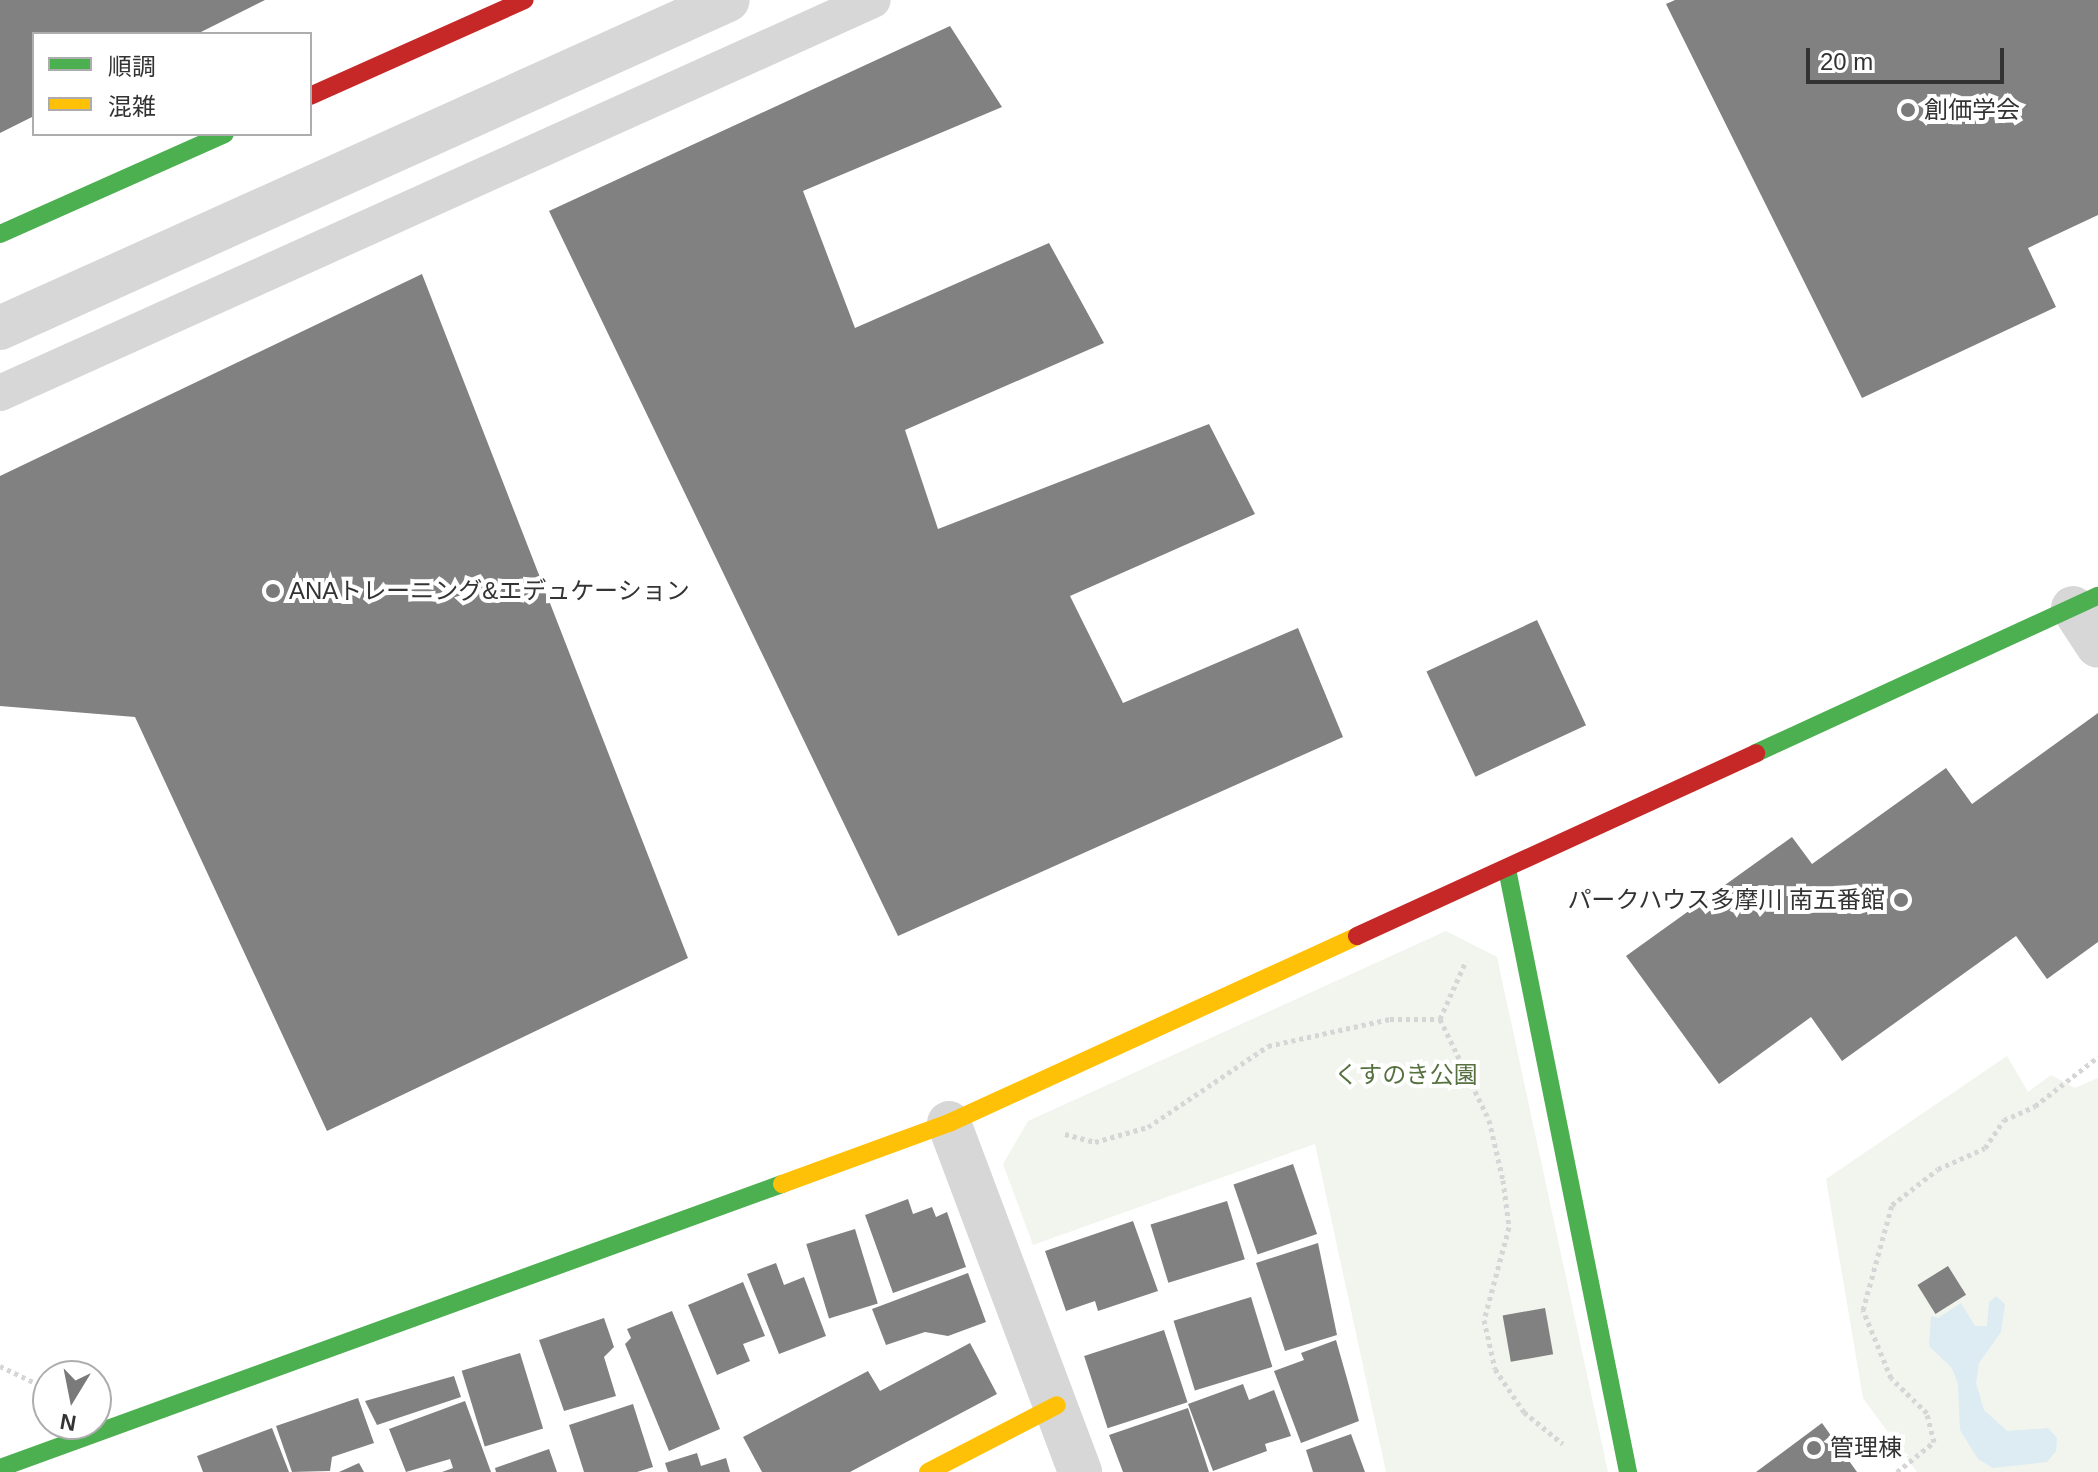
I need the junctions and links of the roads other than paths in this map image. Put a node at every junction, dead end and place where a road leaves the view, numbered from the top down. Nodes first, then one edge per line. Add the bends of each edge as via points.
1 (525, 0) edge
2 (728, 0) edge
3 (873, 0) edge
4 (312, 95) edge
5 (220, 136) edge
6 (0, 234) edge
7 (0, 328) edge
8 (0, 393) edge
9 (2085, 602) edge
10 (2098, 646) edge
11 (1507, 869) junction
12 (949, 1123) junction
13 (1057, 1405) junction
14 (0, 1468) edge
15 (928, 1472) edge
16 (1080, 1472) edge
17 (1628, 1472) edge

1 - 4 street
2 - 7 street
3 - 8 lane
5 - 6 street
9 - 10 street
9 - 11 street
11 - 12 street
11 - 17 street
12 - 13 street
12 - 14 street
13 - 15 street
13 - 16 street

